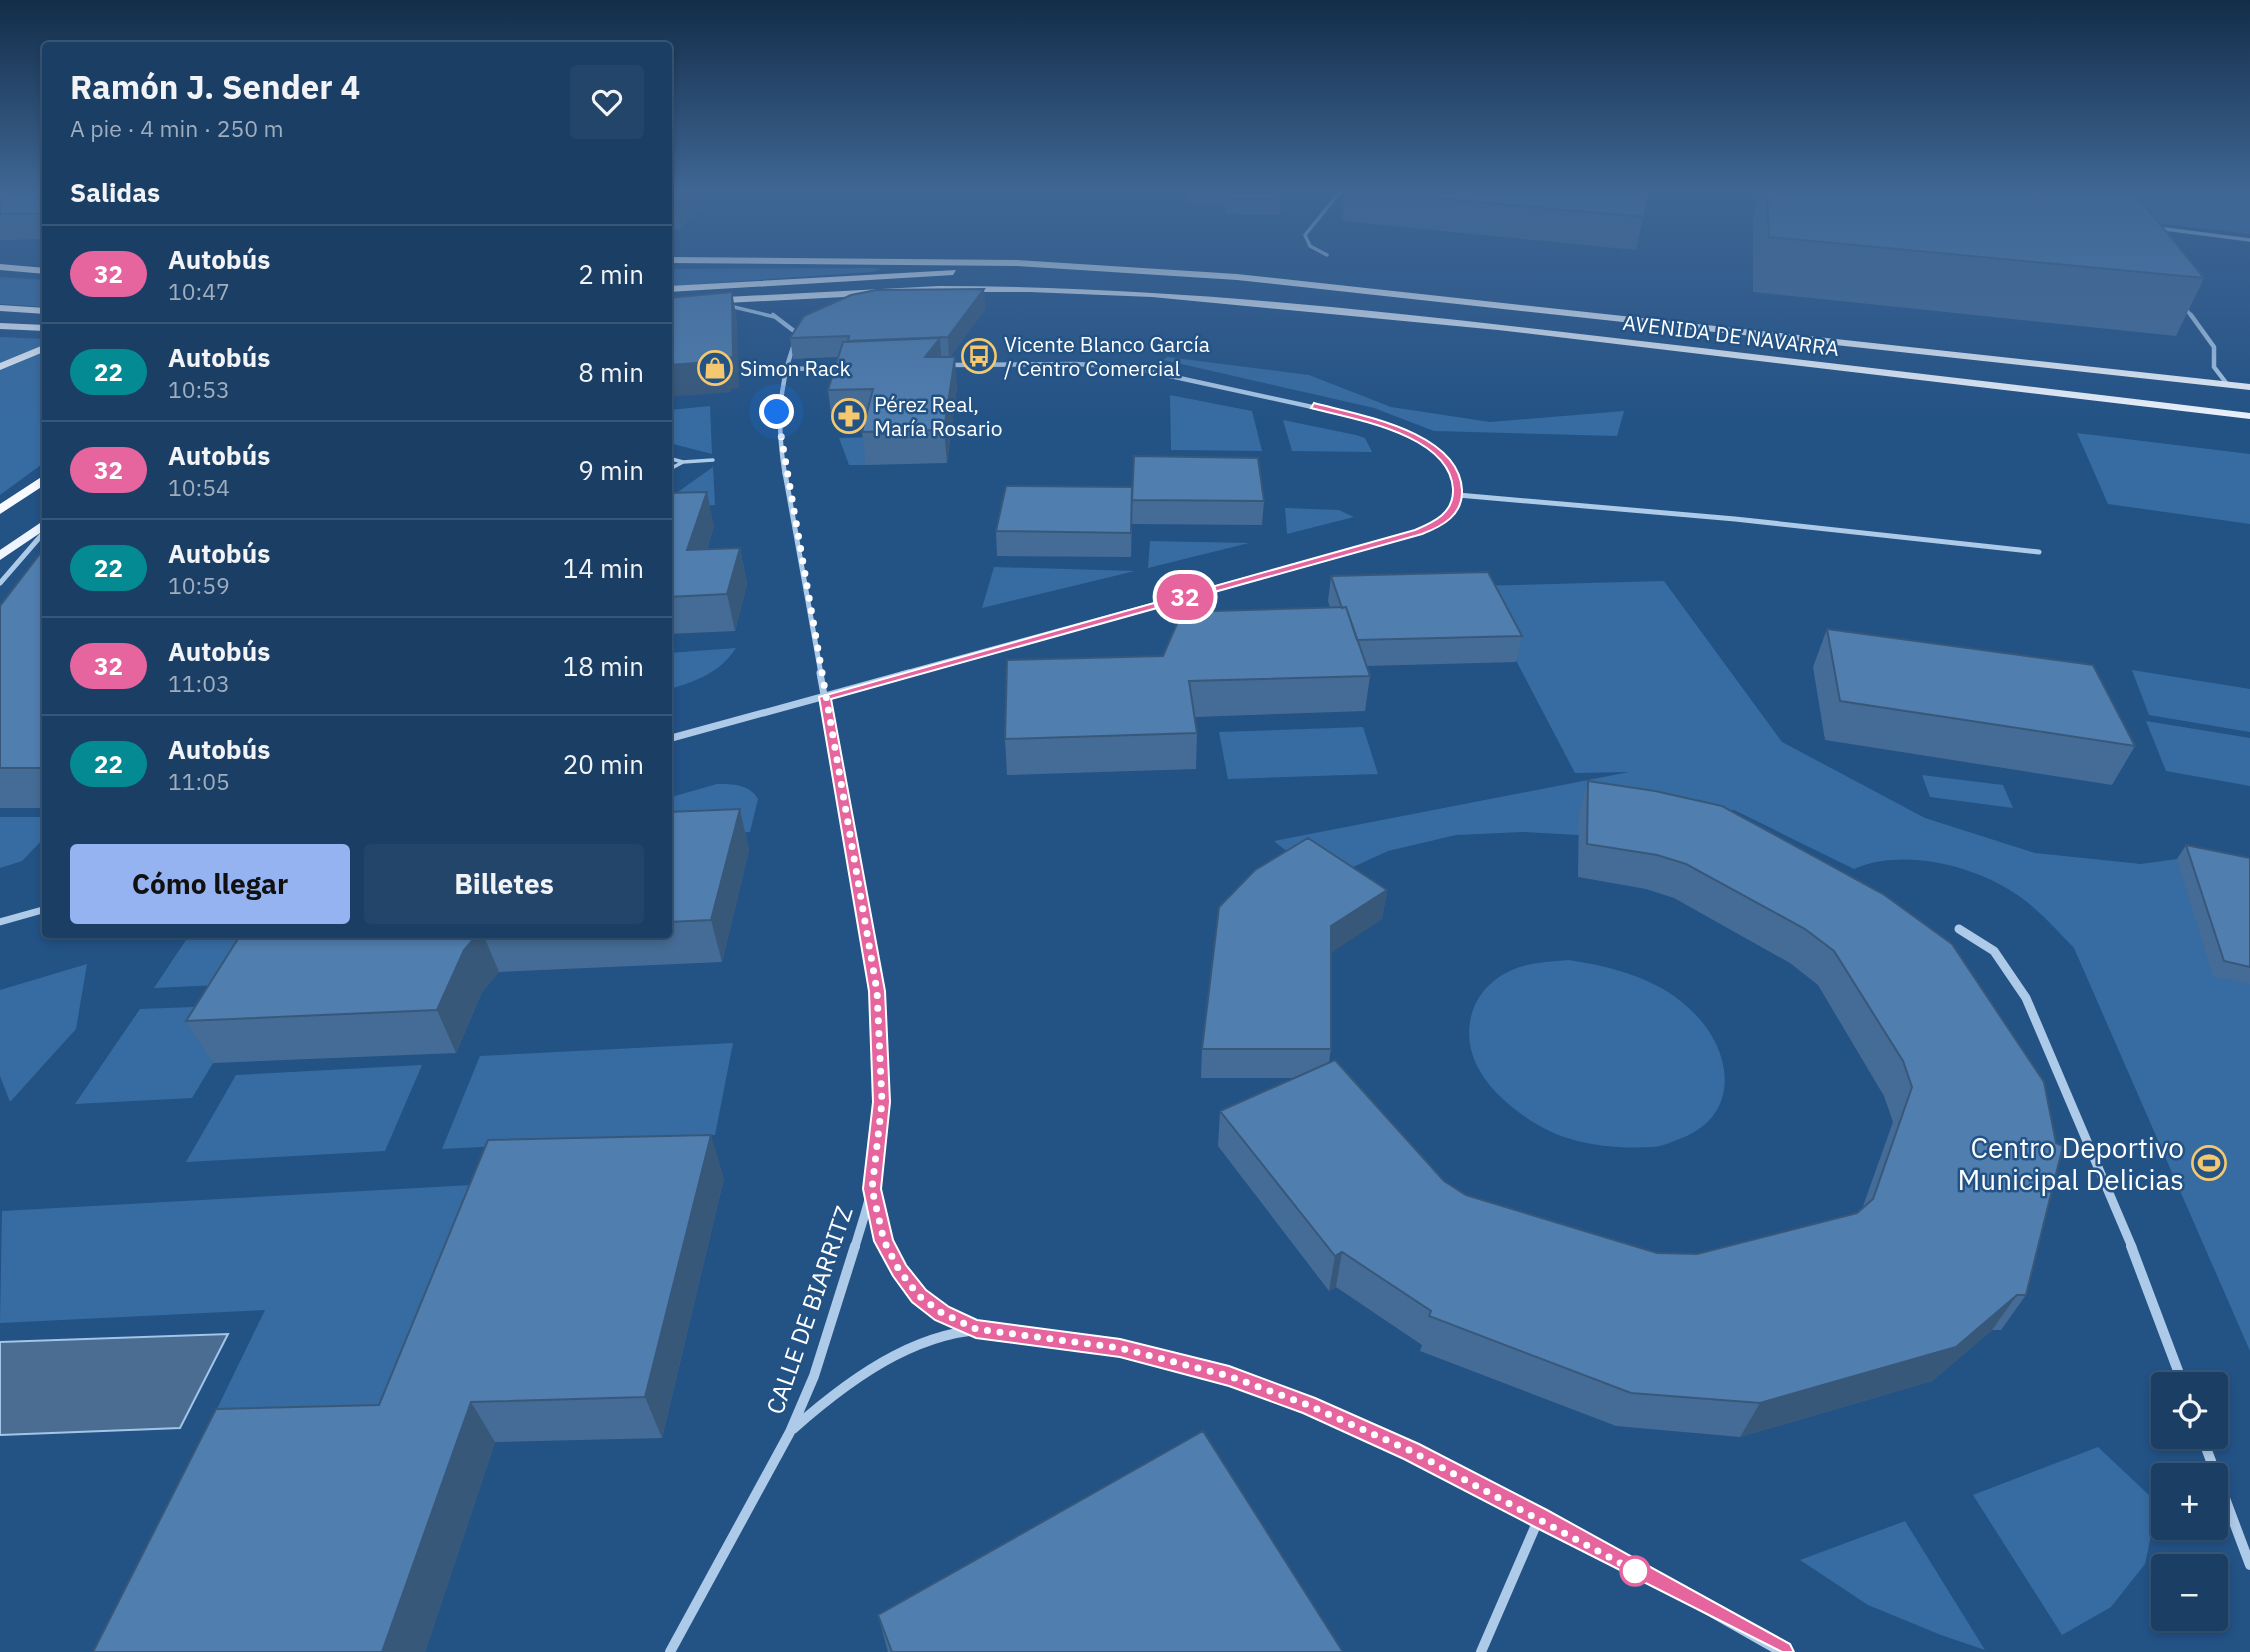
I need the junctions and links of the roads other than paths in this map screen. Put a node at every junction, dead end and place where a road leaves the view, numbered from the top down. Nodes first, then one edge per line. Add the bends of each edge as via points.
1 (24, 269) edge
2 (1051, 269) edge
3 (1100, 269) edge
4 (42, 271) edge
5 (997, 288) junction
6 (672, 289) edge
7 (2177, 296) edge
8 (875, 297) junction
9 (862, 300) edge
10 (672, 303) edge
11 (734, 307) junction
12 (0, 308) edge
13 (42, 311) edge
14 (672, 314) edge
15 (0, 326) edge
16 (42, 328) edge
17 (805, 328) edge
18 (798, 334) junction
19 (42, 349) edge
20 (938, 365) edge
21 (0, 367) edge
22 (855, 368) edge
23 (785, 369) junction
24 (2227, 384) junction
25 (2250, 387) edge
26 (2250, 416) edge
27 (672, 459) edge
28 (713, 460) dead end
29 (683, 462) junction
30 (672, 468) edge
31 (42, 481) edge
32 (1458, 495) junction
33 (0, 510) edge
34 (42, 526) edge
35 (42, 535) edge
36 (2039, 552) dead end
37 (0, 555) edge
38 (0, 583) edge
39 (825, 697) junction
40 (672, 738) edge
41 (42, 910) edge
42 (3, 921) edge
43 (1959, 929) dead end
44 (872, 1189) junction
45 (976, 1329) junction
46 (2179, 1372) edge
47 (790, 1432) junction
48 (2206, 1449) edge
49 (1539, 1518) junction
50 (2250, 1565) edge
51 (670, 1652) edge
52 (1480, 1652) edge
53 (1782, 1652) edge

1 - 4 highway
2 - 6 main road
3 - 24 main road, AVENIDA DE NAVARRA via 1325,286
5 - 8 main road
5 - 10 main road
5 - 26 main road, AVENIDA DE NAVARRA via 1152,294 1499,327
7 - 24 street via 2214,347 2214,366
8 - 9 street
8 - 11 main road
11 - 14 main road
11 - 18 street via 771,314
12 - 13 main road
15 - 16 main road
17 - 18 street, CALLE DE BIARRITZ
18 - 23 street, CALLE DE BIARRITZ
19 - 21 main road
20 - 32 street via 1075,364 1155,371 1372,420 1411,435 1446,460 1457,479
22 - 23 street
23 - 39 street, CALLE DE BIARRITZ via 777,412 779,439
24 - 25 main road, AVENIDA DE NAVARRA
27 - 29 street
28 - 29 street
29 - 30 street
31 - 33 highway
32 - 36 street
32 - 39 street via 1451,513 1419,532
34 - 37 main road
35 - 38 street
39 - 40 street
39 - 44 street, CALLE DE BIARRITZ via 877,991 882,1102
41 - 42 street
43 - 46 street via 1994,951 2026,998 2126,1231
44 - 45 street via 884,1241 899,1270 919,1296
44 - 47 street, CALLE DE BIARRITZ via 814,1376
45 - 47 street via 936,1339 888,1360 823,1401
45 - 49 street via 1120,1348 1229,1376 1411,1451
47 - 51 street, CALLE DE BIARRITZ
48 - 50 street
49 - 52 street
49 - 53 street

